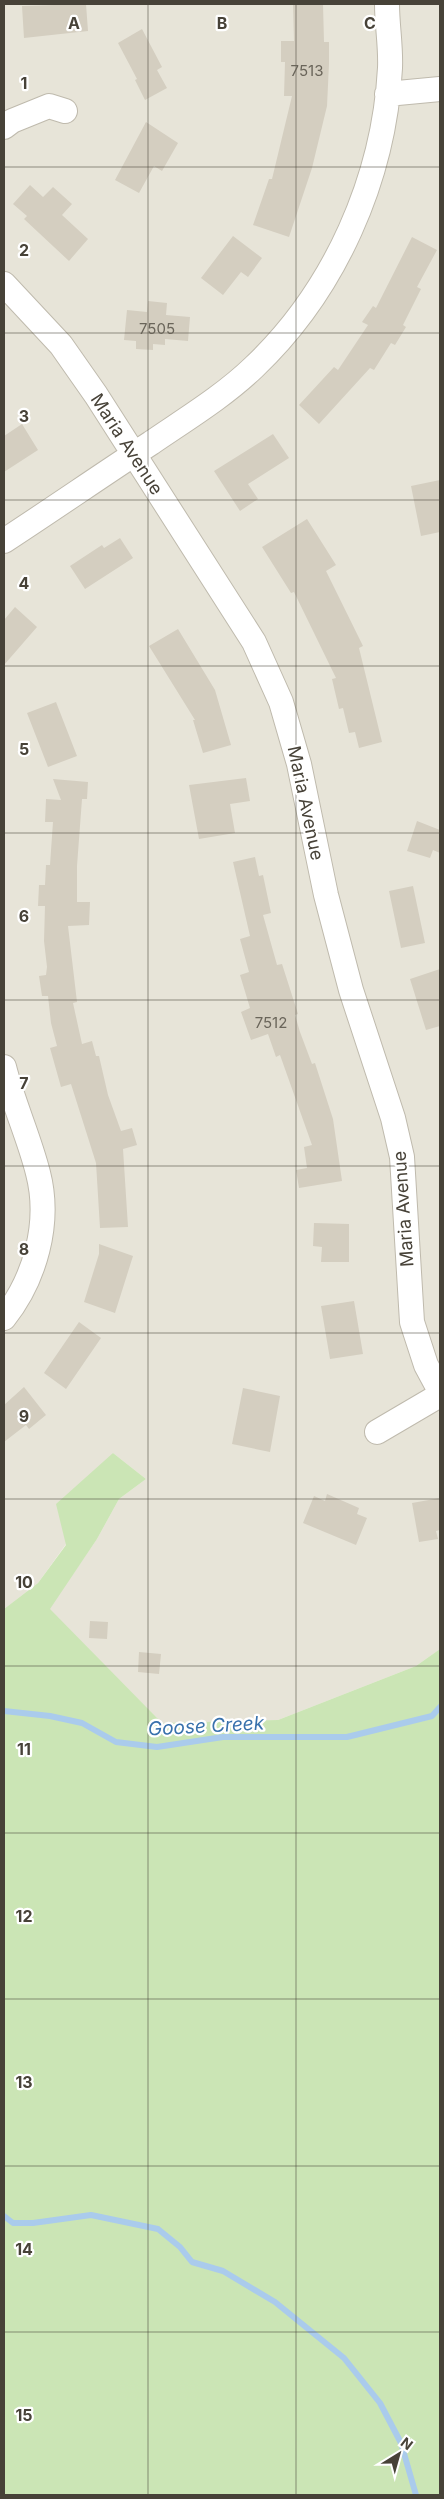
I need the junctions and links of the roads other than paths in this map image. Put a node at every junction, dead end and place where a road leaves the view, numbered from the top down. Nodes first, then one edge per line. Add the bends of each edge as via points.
1 (387, 4) edge
2 (440, 89) edge
3 (387, 94) junction
4 (65, 111) dead end
5 (4, 127) edge
6 (4, 284) edge
7 (134, 454) junction
8 (4, 542) edge
9 (4, 1067) edge
10 (4, 1318) edge
11 (440, 1390) edge
12 (440, 1394) edge
13 (377, 1432) dead end

1 - 3 street via 390,65
2 - 3 street
3 - 7 street via 368,186 346,240 317,293 285,335 253,368 209,404
4 - 5 street via 49,106
6 - 7 street, Maria Avenue via 61,345
7 - 8 street
7 - 11 street, Maria Avenue via 254,642 281,702 300,764 328,905 351,990 395,1126 406,1194 412,1322 426,1365
9 - 10 street via 38,1175 42,1206 40,1237 30,1274
12 - 13 street

